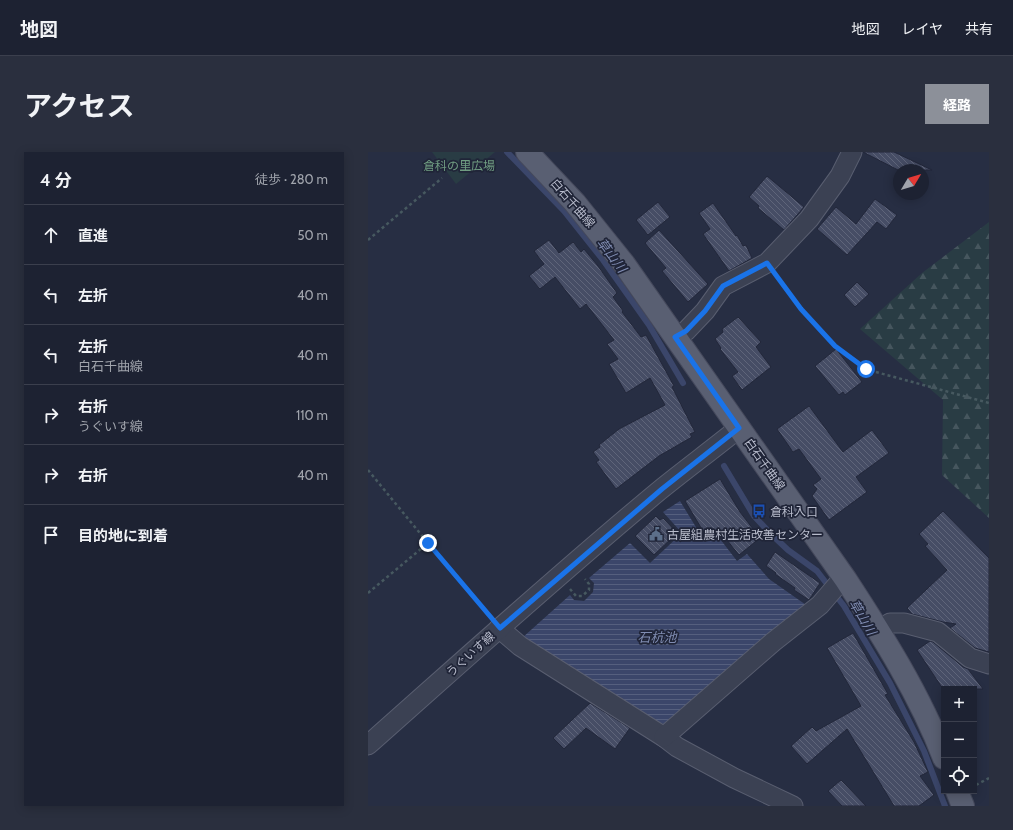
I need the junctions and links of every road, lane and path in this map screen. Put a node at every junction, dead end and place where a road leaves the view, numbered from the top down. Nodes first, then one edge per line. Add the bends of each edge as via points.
1 (527, 152) edge
2 (852, 152) edge
3 (442, 178) dead end
4 (368, 240) edge
5 (767, 263) junction
6 (675, 337) junction
7 (989, 403) edge
8 (739, 428) junction
9 (368, 470) edge
10 (428, 543) junction
11 (581, 574) dead end
12 (567, 586) dead end
13 (836, 586) junction
14 (368, 592) edge
15 (500, 628) junction
16 (879, 631) junction
17 (989, 664) edge
18 (664, 737) junction
19 (368, 745) edge
20 (941, 752) edge
21 (989, 778) edge
22 (977, 784) edge
23 (958, 794) edge
24 (793, 806) edge
25 (963, 806) edge

1 - 6 main road, 白石千曲線 via 576,203 624,264
2 - 5 street via 840,176 809,219
3 - 4 path
5 - 6 street via 723,286 705,311 686,331
5 - 7 path via 801,309 835,346 866,369
6 - 8 main road, 白石千曲線
8 - 13 main road, 白石千曲線
8 - 15 street, うぐいす線 via 662,489
9 - 10 path
10 - 14 path
10 - 15 path
11 - 12 path via 589,584 589,590 582,596 576,596
13 - 16 main road, 白石千曲線
13 - 18 street via 820,605 773,642
15 - 18 street via 520,646
15 - 19 street, うぐいす線
16 - 17 street via 890,623 904,623 938,632 970,658
16 - 20 main road, 白石千曲線
18 - 24 street via 677,748
21 - 22 path
23 - 25 main road

